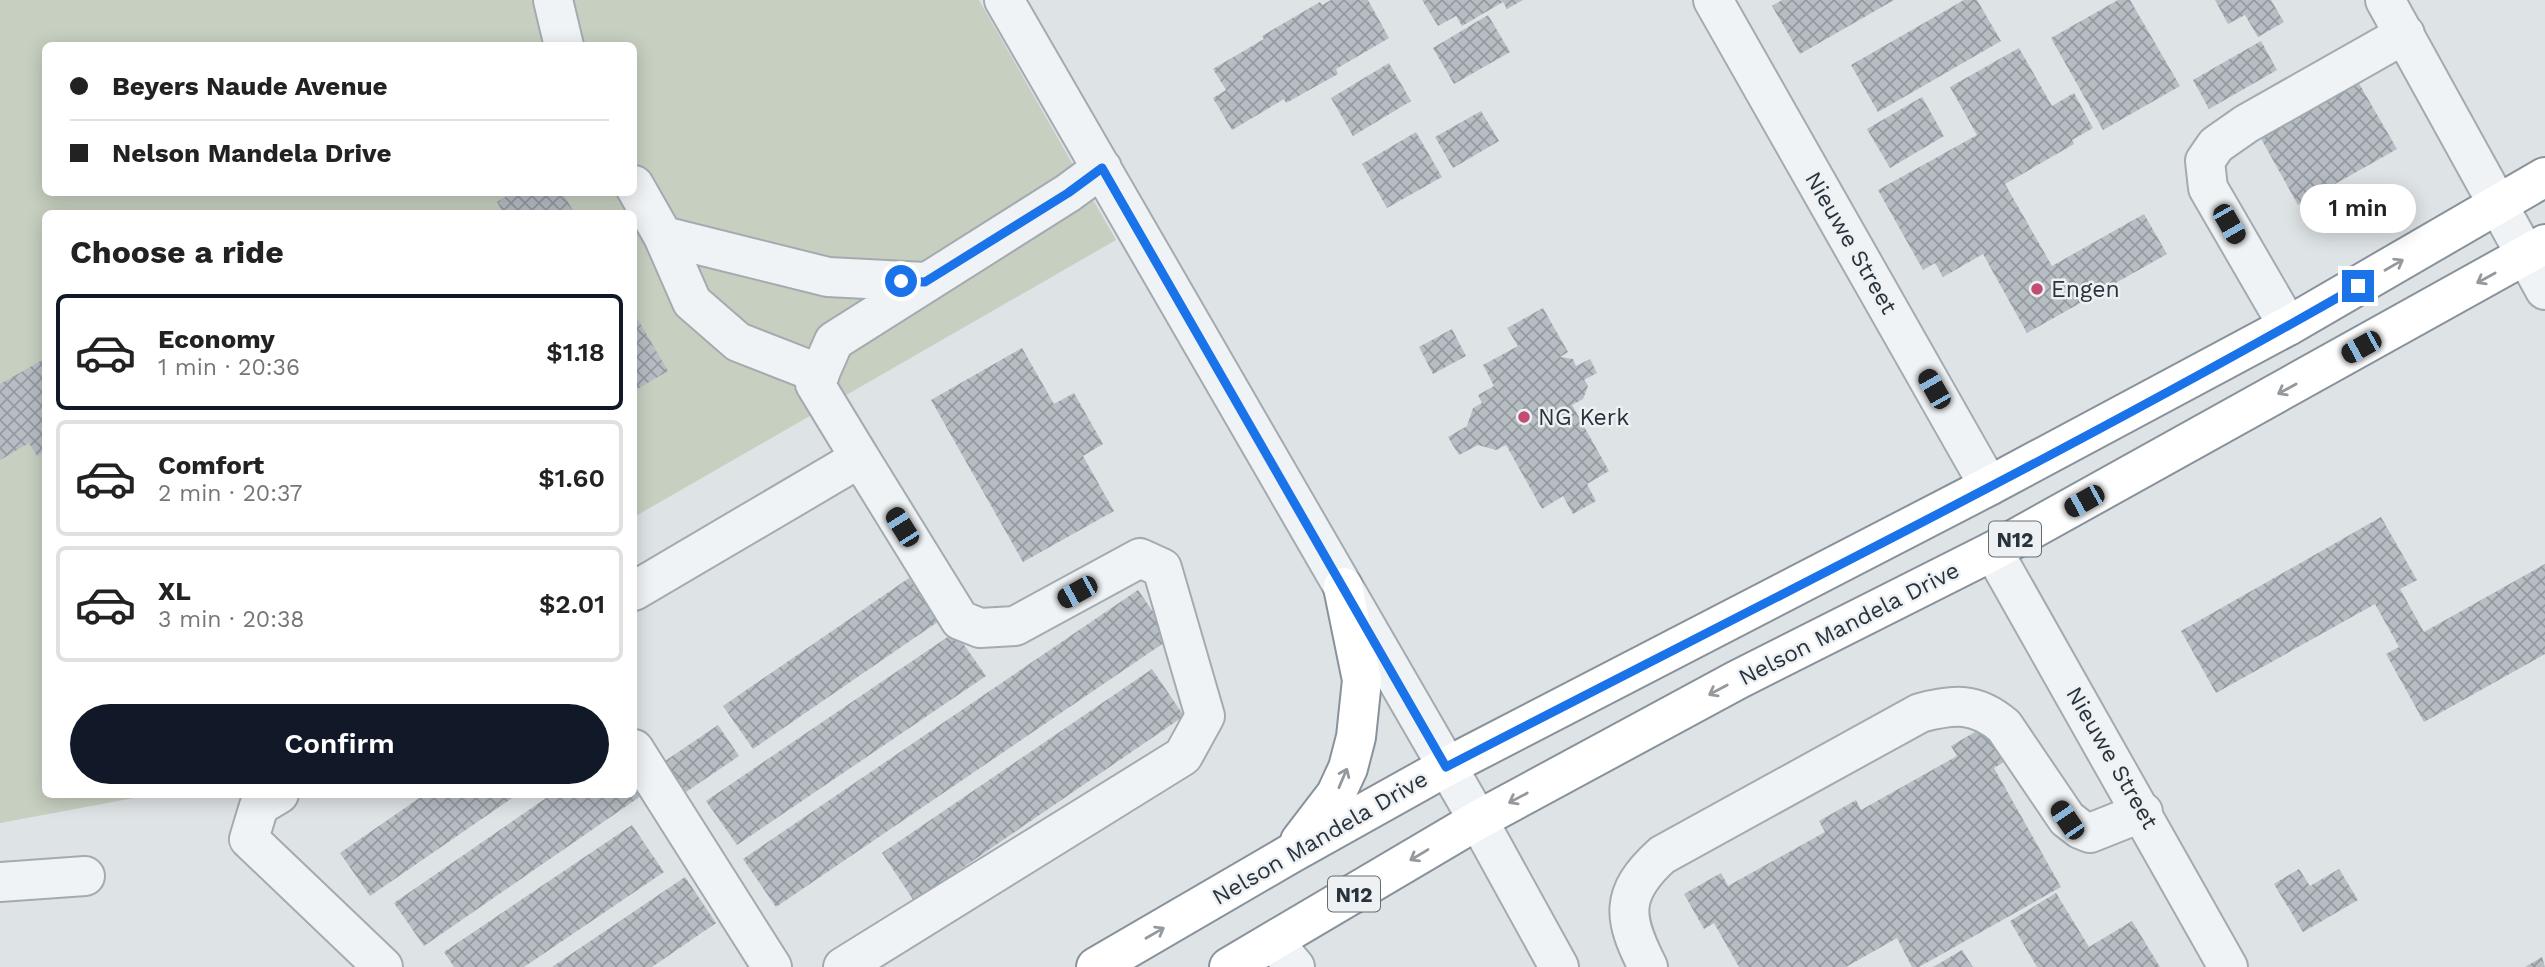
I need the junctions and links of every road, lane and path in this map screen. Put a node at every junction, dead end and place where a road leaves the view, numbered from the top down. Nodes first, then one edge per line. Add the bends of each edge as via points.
1 (553, 0) edge
2 (1004, 0) edge
3 (1713, 0) edge
4 (2385, 0) edge
5 (2405, 34) junction
6 (563, 42) edge
7 (1102, 168) junction
8 (2545, 177) edge
9 (637, 190) edge
10 (2498, 205) junction
11 (663, 236) junction
12 (2535, 250) edge
13 (925, 282) junction
14 (2545, 290) edge
15 (2288, 326) junction
16 (817, 379) junction
17 (860, 458) junction
18 (1989, 486) junction
19 (1993, 551) junction
20 (1343, 587) junction
21 (637, 589) edge
22 (637, 754) edge
23 (1446, 767) junction
24 (272, 798) edge
25 (2143, 812) junction
26 (1478, 820) junction
27 (1290, 854) junction
28 (85, 876) dead end
29 (0, 883) edge
30 (1285, 954) edge
31 (383, 967) edge
32 (772, 967) edge
33 (843, 967) edge
34 (1096, 967) edge
35 (1229, 967) edge
36 (1559, 967) edge
37 (1648, 967) edge
38 (2228, 967) edge

1 - 6 street
2 - 7 street
3 - 18 street, Nieuwe Street
4 - 5 street
5 - 10 street
5 - 15 street via 2246,124 2216,145 2206,161 2208,188
7 - 13 street
7 - 20 street
8 - 10 highway, Nelson Mandela Drive / N12
9 - 11 street
10 - 12 street
15 -> 10 highway, Nelson Mandela Drive / N12
11 - 13 street via 828,277
11 - 16 street via 692,302 738,342
12 - 14 street
12 -> 19 highway, Nelson Mandela Drive / N12
13 - 16 street via 834,341
15 - 18 highway, Nelson Mandela Drive / N12
16 - 17 street
17 - 21 street
17 - 33 street via 960,620 980,628 1015,626 1140,558 1162,568 1205,716 1183,756
18 - 23 highway, Nelson Mandela Drive / N12
19 - 25 street, Nieuwe Street
19 -> 26 highway, Nelson Mandela Drive / N12 via 1737,680
20 - 23 street
27 -> 20 highway via 1336,794 1356,737 1362,680
22 - 32 street
23 - 26 street
23 - 27 highway, Nelson Mandela Drive / N12
24 - 31 street via 259,806 249,839
25 - 37 street via 2090,833 2080,830 2067,820 1992,715 1963,706 1920,713 1662,855 1643,873 1631,895 1629,911 1633,938
25 - 38 street, Nieuwe Street
26 -> 30 highway, Nelson Mandela Drive / N12
26 - 36 street
34 -> 27 highway, Nelson Mandela Drive / N12
28 - 29 street
30 - 35 highway, Nelson Mandela Drive / N12

